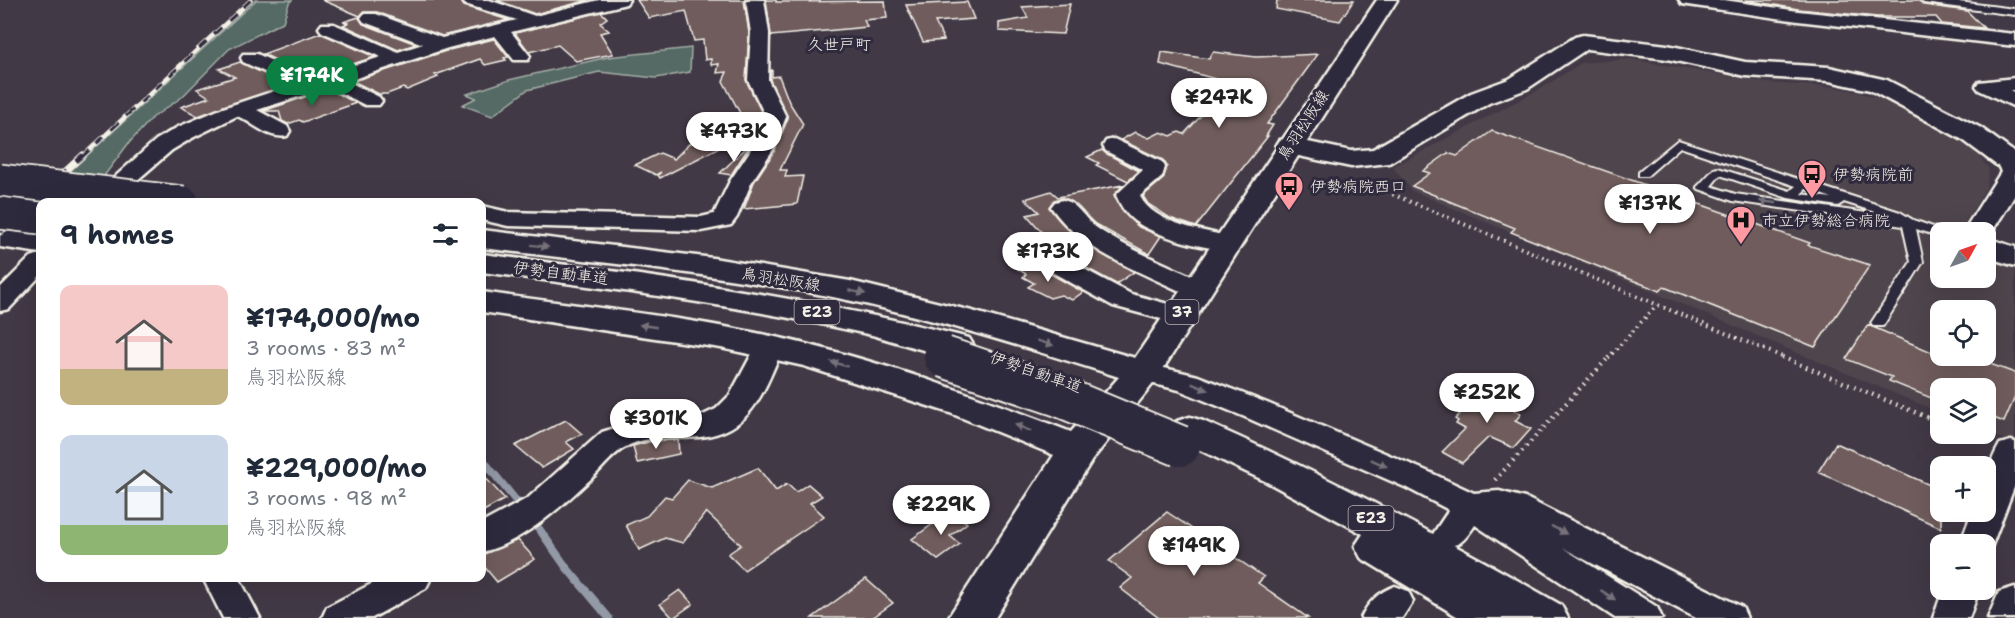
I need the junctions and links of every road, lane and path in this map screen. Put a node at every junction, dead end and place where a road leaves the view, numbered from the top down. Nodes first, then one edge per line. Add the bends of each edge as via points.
1 (471, 0) edge
2 (555, 0) edge
3 (620, 0) edge
4 (755, 0) edge
5 (1387, 0) edge
6 (1688, 0) edge
7 (1924, 0) edge
8 (580, 10) junction
9 (2015, 12) edge
10 (370, 18) dead end
11 (531, 22) junction
12 (328, 28) dead end
13 (499, 29) junction
14 (2015, 40) edge
15 (441, 44) junction
16 (521, 56) dead end
17 (250, 58) dead end
18 (395, 58) junction
19 (331, 80) junction
20 (2015, 84) edge
21 (311, 86) junction
22 (372, 101) dead end
23 (2015, 101) edge
24 (241, 109) junction
25 (279, 131) dead end
26 (1114, 146) dead end
27 (1289, 146) junction
28 (2013, 163) edge
29 (1642, 174) dead end
30 (0, 180) edge
31 (1804, 184) junction
32 (1387, 192) dead end
33 (1792, 195) junction
34 (104, 198) edge
35 (150, 198) edge
36 (0, 202) edge
37 (36, 206) edge
38 (1867, 206) junction
39 (1063, 207) dead end
40 (0, 213) edge
41 (486, 214) edge
42 (36, 218) edge
43 (1984, 222) edge
44 (1909, 223) junction
45 (1930, 230) edge
46 (0, 238) edge
47 (486, 240) edge
48 (36, 242) edge
49 (1227, 243) junction
50 (1996, 250) edge
51 (1041, 256) dead end
52 (2015, 257) edge
53 (486, 264) edge
54 (36, 266) edge
55 (486, 274) edge
56 (672, 293) junction
57 (0, 303) edge
58 (486, 303) edge
59 (1188, 303) junction
60 (1657, 305) junction
61 (1878, 323) dead end
62 (770, 345) junction
63 (1143, 372) junction
64 (1930, 418) edge
65 (1185, 438) junction
66 (1077, 450) junction
67 (2013, 452) edge
68 (1471, 506) junction
69 (1450, 534) dead end
70 (1981, 534) edge
71 (486, 537) edge
72 (223, 582) edge
73 (406, 582) edge
74 (1957, 600) edge
75 (2015, 605) edge
76 (242, 618) edge
77 (340, 618) edge
78 (971, 618) edge
79 (1498, 618) edge
80 (1545, 618) edge
81 (1644, 618) edge
82 (1729, 618) edge
83 (1951, 618) edge
84 (2011, 618) edge

1 - 11 street
2 - 8 street
3 - 8 street
4 - 41 street via 760,33 758,80 776,117 722,220 701,224 508,219
5 - 27 main road, 鳥羽松阪線 / 37
6 - 14 street
7 - 9 lane
8 - 11 street
10 - 15 street
11 - 13 street
12 - 18 street
13 - 15 street
13 - 16 street
15 - 18 street
17 - 21 street
18 - 19 street
19 - 21 street
19 - 22 street
20 - 23 street via 1986,86
21 - 24 street
24 - 25 street
24 - 34 street via 164,145
26 - 49 street via 1154,167 1154,172 1128,195 1141,216
27 - 28 main road via 1351,159 1379,157 1480,98 1518,84 1583,42 1667,52 1745,69 1829,74 1867,82 1890,90 1972,134
27 - 49 main road, 鳥羽松阪線 / 37
28 - 43 main road via 2015,172
29 - 31 lane via 1678,143
30 - 35 main road, bridge
31 - 33 lane
31 - 38 lane
32 - 60 path
33 - 38 lane
44 -> 33 lane via 1733,197 1703,187 1718,171
36 - 37 main road
38 - 44 lane
39 - 59 street via 1079,226
40 - 42 main road, bridge
44 - 45 lane
44 - 61 lane via 1917,262
46 - 48 main road
47 -> 63 main road, 鳥羽松阪線 via 848,290 937,311
49 - 59 main road, 鳥羽松阪線 / 37
50 - 52 main road
51 - 59 street via 1122,300
53 - 56 main road, 伊勢自動車道 / E23
54 - 57 street
55 - 56 main road, 伊勢自動車道 / E23
56 - 65 main road, 伊勢自動車道 / E23, bridge via 950,352 1059,396
62 -> 58 main road
59 - 63 main road, 鳥羽松阪線 / 37
60 - 64 path
60 - 68 path
66 -> 62 main road via 963,404
62 - 71 street via 742,401 727,416 705,427 657,426 613,440 540,507
63 - 66 main road, 鳥羽松阪線 / 37
63 -> 68 street via 1188,383 1256,410
65 - 79 main road, 伊勢自動車道 / E23
65 - 80 main road, 伊勢自動車道 / E23 via 1353,508
66 - 78 main road, 鳥羽松阪線 / 37
67 - 70 street
68 - 69 street
68 -> 81 street
68 -> 82 street via 1499,503 1516,508
72 - 76 street
73 - 77 street
74 - 83 street
75 - 84 main road

